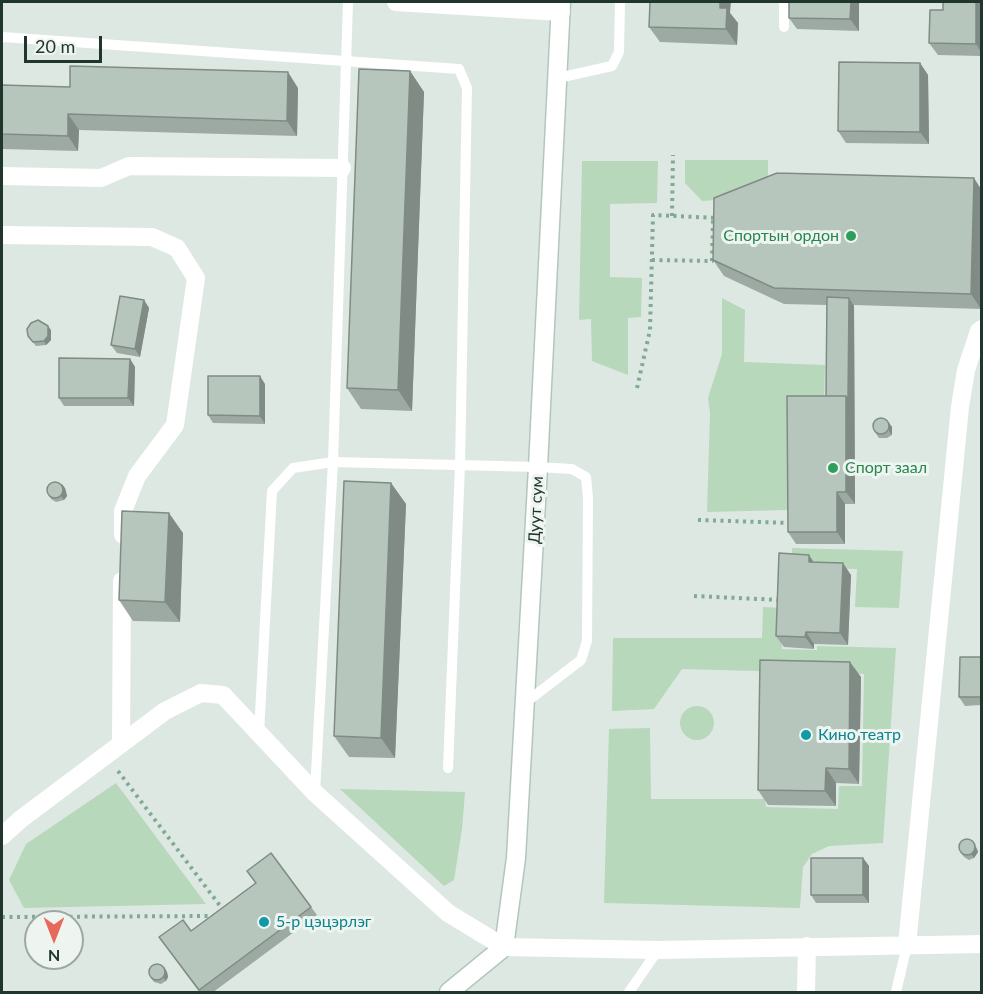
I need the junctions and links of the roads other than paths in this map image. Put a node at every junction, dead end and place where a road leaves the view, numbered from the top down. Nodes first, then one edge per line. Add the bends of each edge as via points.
1 (348, 2) edge
2 (396, 2) edge
3 (402, 2) edge
4 (620, 2) edge
5 (784, 2) edge
6 (561, 7) edge
7 (784, 27) dead end
8 (2, 37) edge
9 (346, 61) junction
10 (558, 78) junction
11 (342, 168) junction
12 (2, 176) edge
13 (2, 235) edge
14 (981, 329) edge
15 (333, 462) junction
16 (460, 465) junction
17 (538, 467) junction
18 (525, 703) junction
19 (259, 733) junction
20 (114, 749) junction
21 (448, 768) dead end
22 (315, 793) junction
23 (2, 836) edge
24 (981, 944) edge
25 (907, 945) junction
26 (807, 946) junction
27 (504, 947) junction
28 (658, 950) junction
29 (448, 993) edge
30 (629, 993) edge
31 (806, 993) edge
32 (896, 993) edge

1 - 9 lane
2 - 3 street
3 - 6 street
4 - 10 lane via 619,52 612,66
5 - 7 lane
6 - 10 street, Дуут сум
8 - 9 lane
9 - 11 lane
9 - 16 lane via 459,69 467,88
10 - 17 street, Дуут сум
11 - 12 street via 129,166 101,178
11 - 15 lane
13 - 20 street via 152,237 177,248 196,278 175,425 137,476 123,511
14 - 25 street via 966,370 960,407
15 - 16 lane
15 - 19 lane via 293,468 272,491
15 - 22 lane
16 - 17 lane
16 - 21 lane
17 - 18 street, Дуут сум
17 - 18 lane via 572,469 586,477 587,641 580,660
18 - 27 street, Дуут сум via 516,858
19 - 20 street via 223,695 201,693 165,711
19 - 22 street
20 - 23 street
22 - 27 street via 448,913
24 - 25 street
25 - 26 street
25 - 32 lane
26 - 28 street
26 - 31 street
27 - 28 street
27 - 29 street
28 - 30 lane

